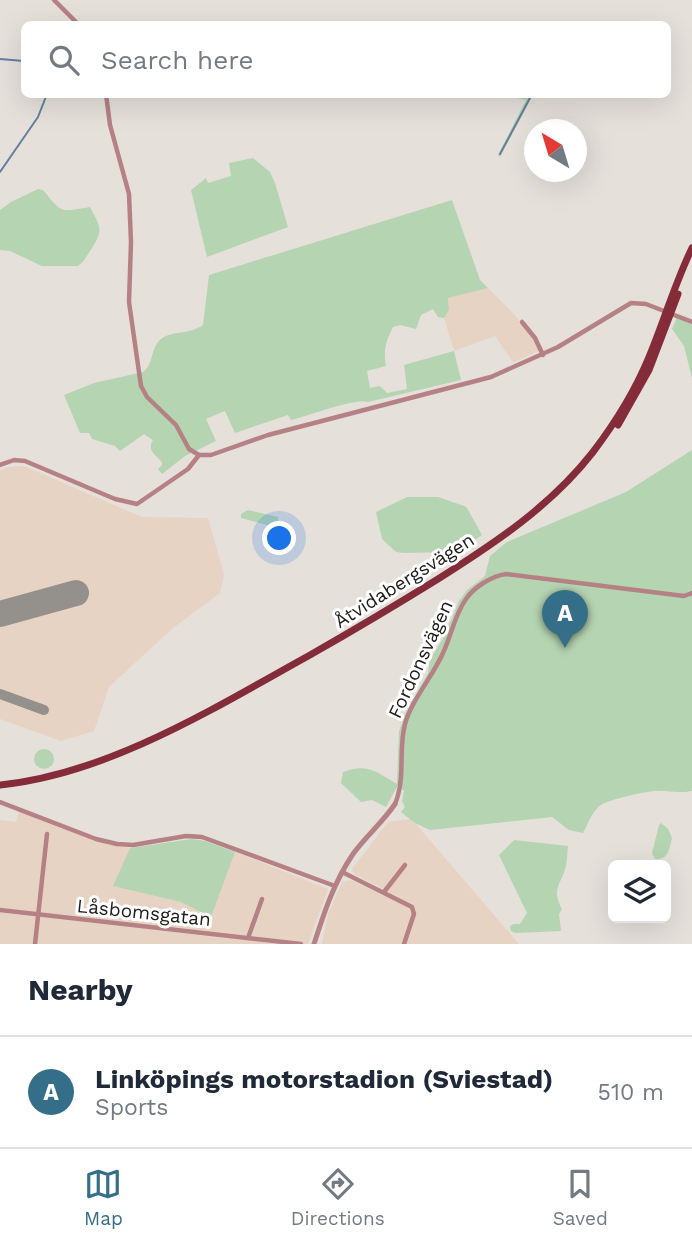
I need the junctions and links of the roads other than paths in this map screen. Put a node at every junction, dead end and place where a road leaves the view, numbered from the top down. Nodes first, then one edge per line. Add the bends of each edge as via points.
1 (54, 0) edge
2 (75, 21) edge
3 (107, 98) edge
4 (692, 248) edge
5 (692, 260) edge
6 (669, 313) junction
7 (522, 322) dead end
8 (692, 322) edge
9 (543, 355) junction
10 (199, 455) junction
11 (0, 465) edge
12 (692, 593) edge
13 (0, 787) edge
14 (0, 802) edge
15 (395, 804) joint
16 (47, 834) dead end
17 (405, 865) dead end
18 (342, 872) junction
19 (335, 886) junction
20 (384, 892) junction
21 (262, 899) dead end
22 (0, 910) edge
23 (38, 914) junction
24 (248, 938) junction
25 (35, 944) edge
26 (301, 944) edge
27 (314, 944) edge
28 (404, 944) edge

1 - 2 street
3 - 10 street via 129,194 129,302 141,386 176,425 186,445
4 - 6 main road, Åtvidabergsvägen
5 - 6 main road, Åtvidabergsvägen
6 - 8 street
6 - 9 street via 641,303 625,305
6 - 13 main road, Åtvidabergsvägen via 642,385 608,439 561,494 508,537 355,634 196,721 99,766 47,781
7 - 9 street
9 - 10 street via 477,382 268,435 217,454
10 - 11 street via 188,469 137,504 25,461
12 - 15 street, Fordonsvägen via 684,596 506,574 478,587 464,601 443,654 407,717
14 - 19 street via 117,844 202,837
15 - 18 street, Fordonsvägen
16 - 23 street
17 - 20 street
18 - 19 street, Fordonsvägen
18 - 20 street
19 - 27 street, Fordonsvägen
20 - 28 street via 414,909
21 - 24 street
22 - 23 street, Låsbomsgatan
23 - 24 street, Låsbomsgatan
23 - 25 street
24 - 26 street, Låsbomsgatan

